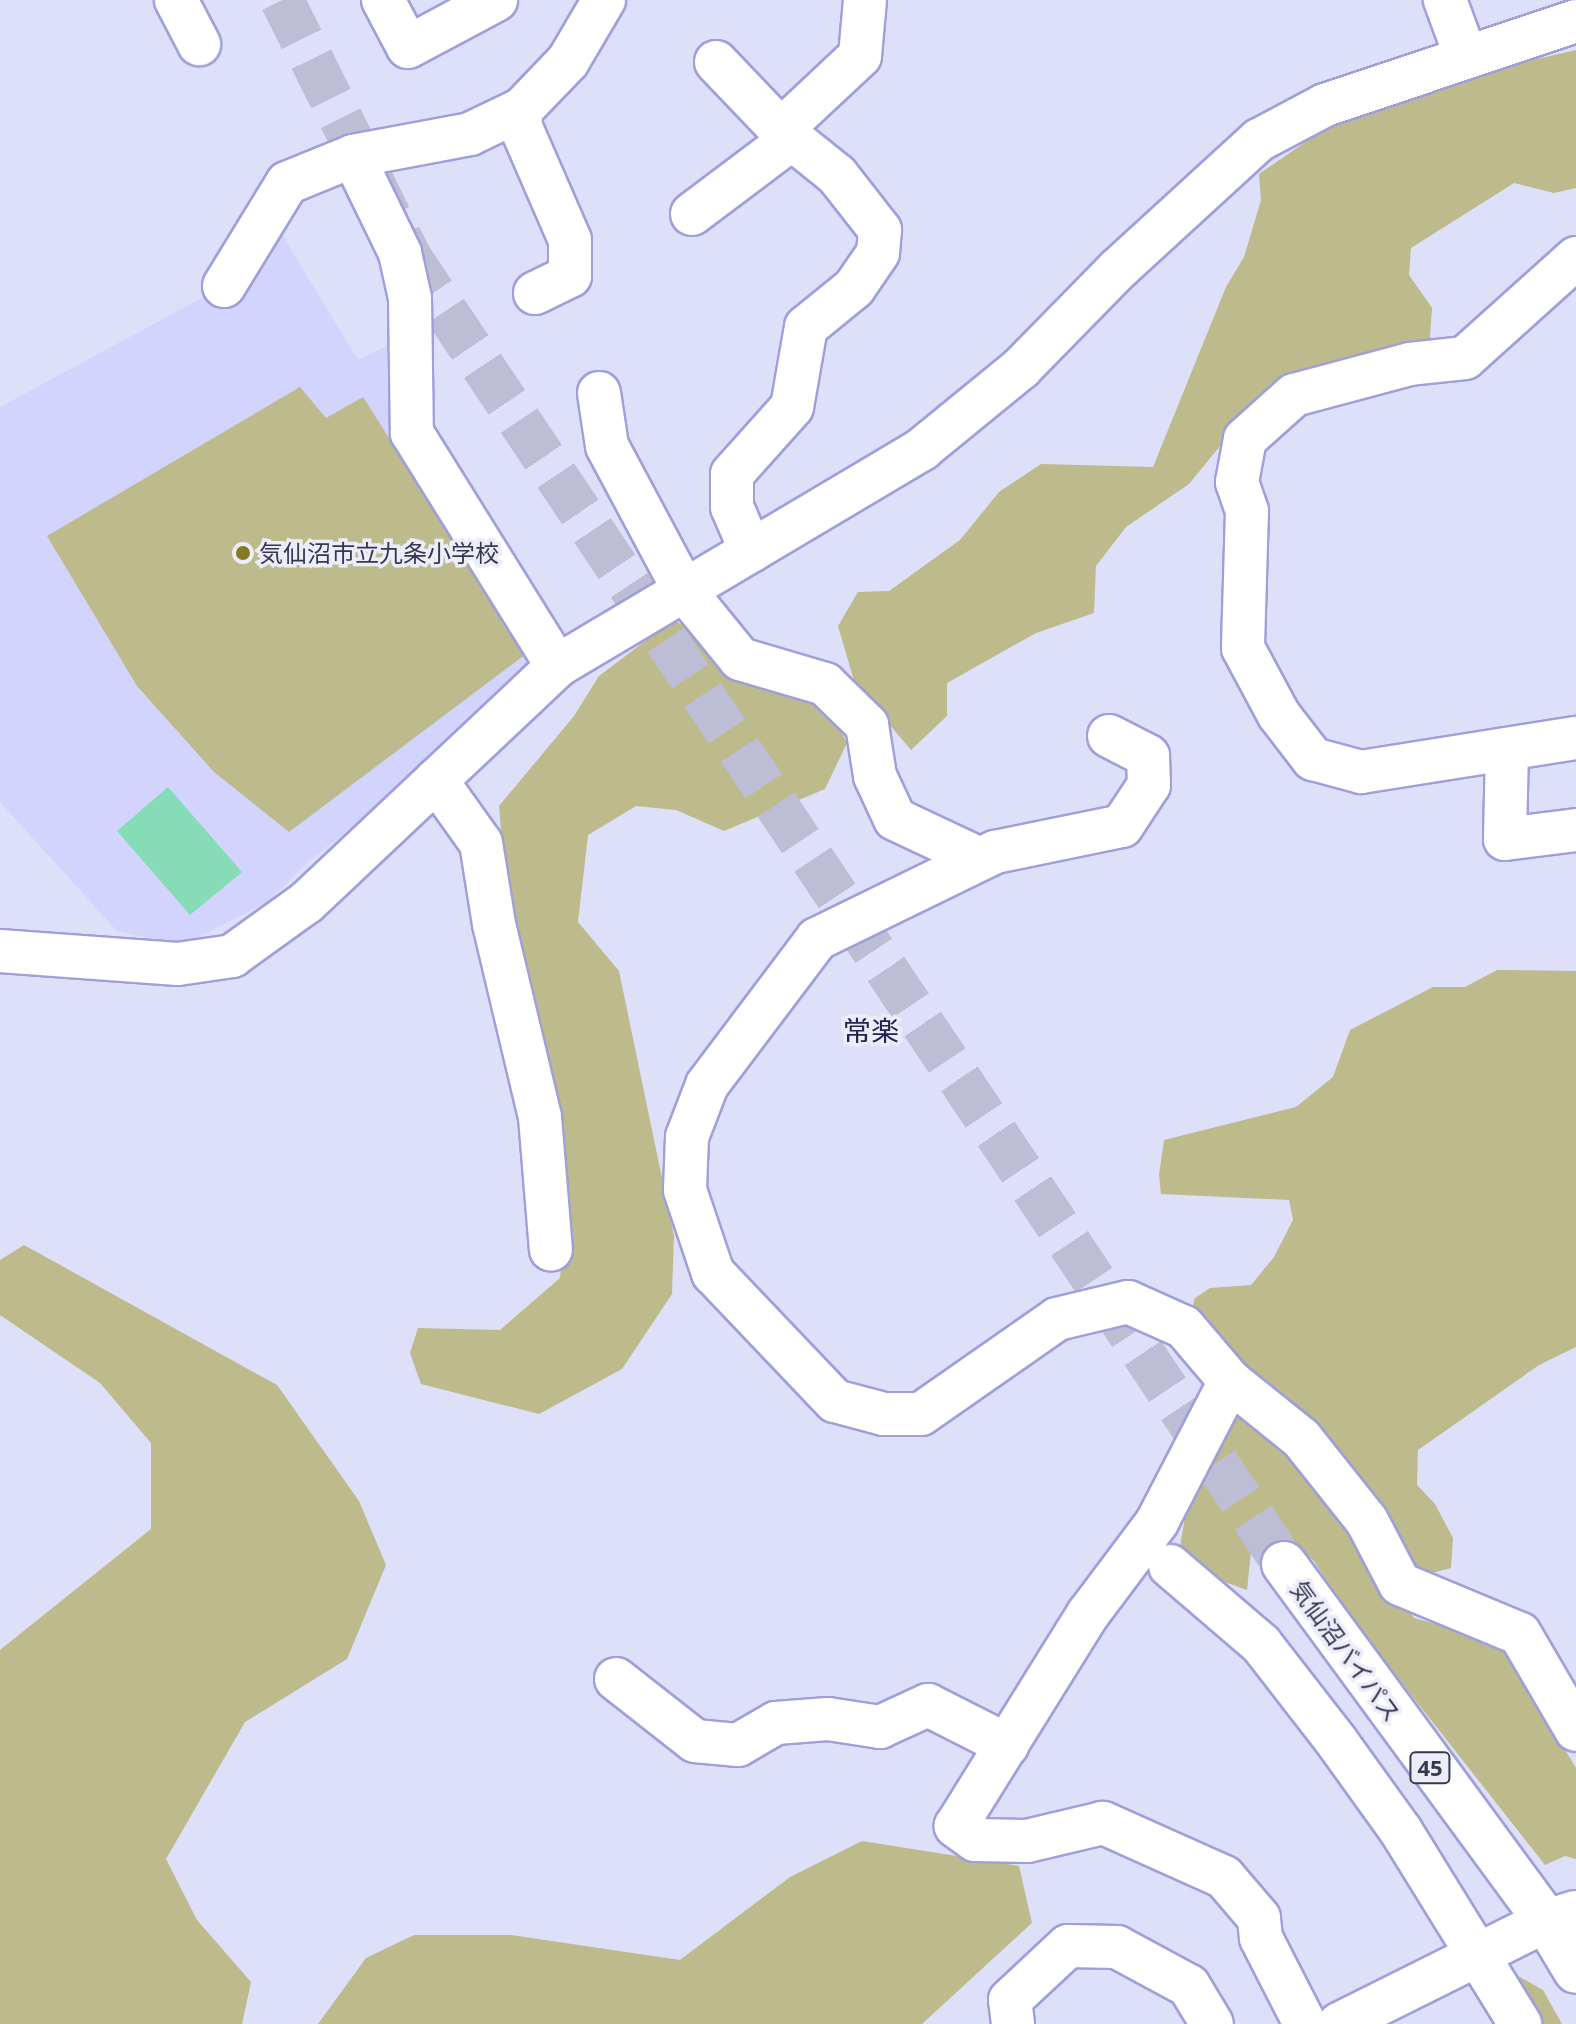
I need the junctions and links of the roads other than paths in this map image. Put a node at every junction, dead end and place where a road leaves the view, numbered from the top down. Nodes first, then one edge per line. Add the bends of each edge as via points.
1 (176, 0) edge
2 (383, 0) edge
3 (496, 0) edge
4 (604, 0) edge
5 (865, 0) edge
6 (1445, 0) edge
7 (1576, 21) edge
8 (199, 44) dead end
9 (1466, 57) junction
10 (716, 62) dead end
11 (522, 109) junction
12 (781, 130) junction
13 (353, 156) junction
14 (692, 214) dead end
15 (1576, 258) edge
16 (224, 286) dead end
17 (535, 293) dead end
18 (599, 393) dead end
19 (751, 551) junction
20 (684, 590) junction
21 (557, 666) junction
22 (1109, 736) dead end
23 (1576, 738) edge
24 (1507, 749) junction
25 (436, 780) junction
26 (1576, 830) edge
27 (980, 859) junction
28 (0, 951) edge
29 (551, 1250) dead end
30 (1230, 1381) junction
31 (1284, 1564) tunnel mouth
32 (1170, 1566) dead end
33 (616, 1679) dead end
34 (1576, 1730) edge
35 (1007, 1745) junction
36 (1561, 1916) edge
37 (1475, 1957) junction
38 (1576, 1971) edge
39 (1013, 2024) edge
40 (1212, 2024) edge
41 (1305, 2024) edge
42 (1339, 2024) edge
43 (1520, 2024) edge

1 - 8 street
2 - 3 street via 408,47
4 - 11 street via 568,61
5 - 12 street via 860,56
6 - 9 street
7 - 9 street
9 - 19 street via 1325,105 1259,140 1021,368 922,449
10 - 12 street
11 - 13 street via 470,134
11 - 17 street via 520,125 570,240 570,276
12 - 14 street via 781,147
12 - 19 street via 837,175 880,230 878,253 854,288 806,327 792,407 732,474 732,507
13 - 16 street via 287,183
13 - 21 street via 400,253 410,298 412,433
15 - 24 street via 1465,358 1410,364 1294,395 1245,439 1237,482 1247,511 1243,648 1279,715 1313,759 1361,772
18 - 20 street via 607,446
19 - 20 street
20 - 21 street
20 - 27 street via 740,659 825,684 867,725 875,776 895,819
21 - 25 street
22 - 27 street via 1148,756 1149,785 1122,826
23 - 24 street
24 - 26 street via 1505,839
25 - 28 street via 307,902 232,956 178,964
25 - 29 street via 481,843 494,924 540,1117
27 - 30 street via 817,939 707,1085 687,1137 685,1190 713,1273 835,1401 884,1414 921,1414 1057,1319 1128,1302 1184,1327
30 - 34 street via 1301,1438 1367,1521 1400,1584 1520,1634
30 - 35 street via 1157,1522 1088,1614
31 - 36 highway, 気仙沼バイパス / 45
32 - 37 street via 1261,1644 1401,1831
33 - 35 street via 695,1741 738,1745 776,1723 828,1719 880,1727 928,1705
35 - 41 street via 956,1826 975,1840 1027,1841 1103,1823 1224,1877 1259,1918 1261,1938
36 - 37 street
36 - 38 highway, 気仙沼バイパス / 45
37 - 42 street
37 - 43 street
39 - 40 street via 1010,2000 1068,1946 1117,1947 1189,1986

